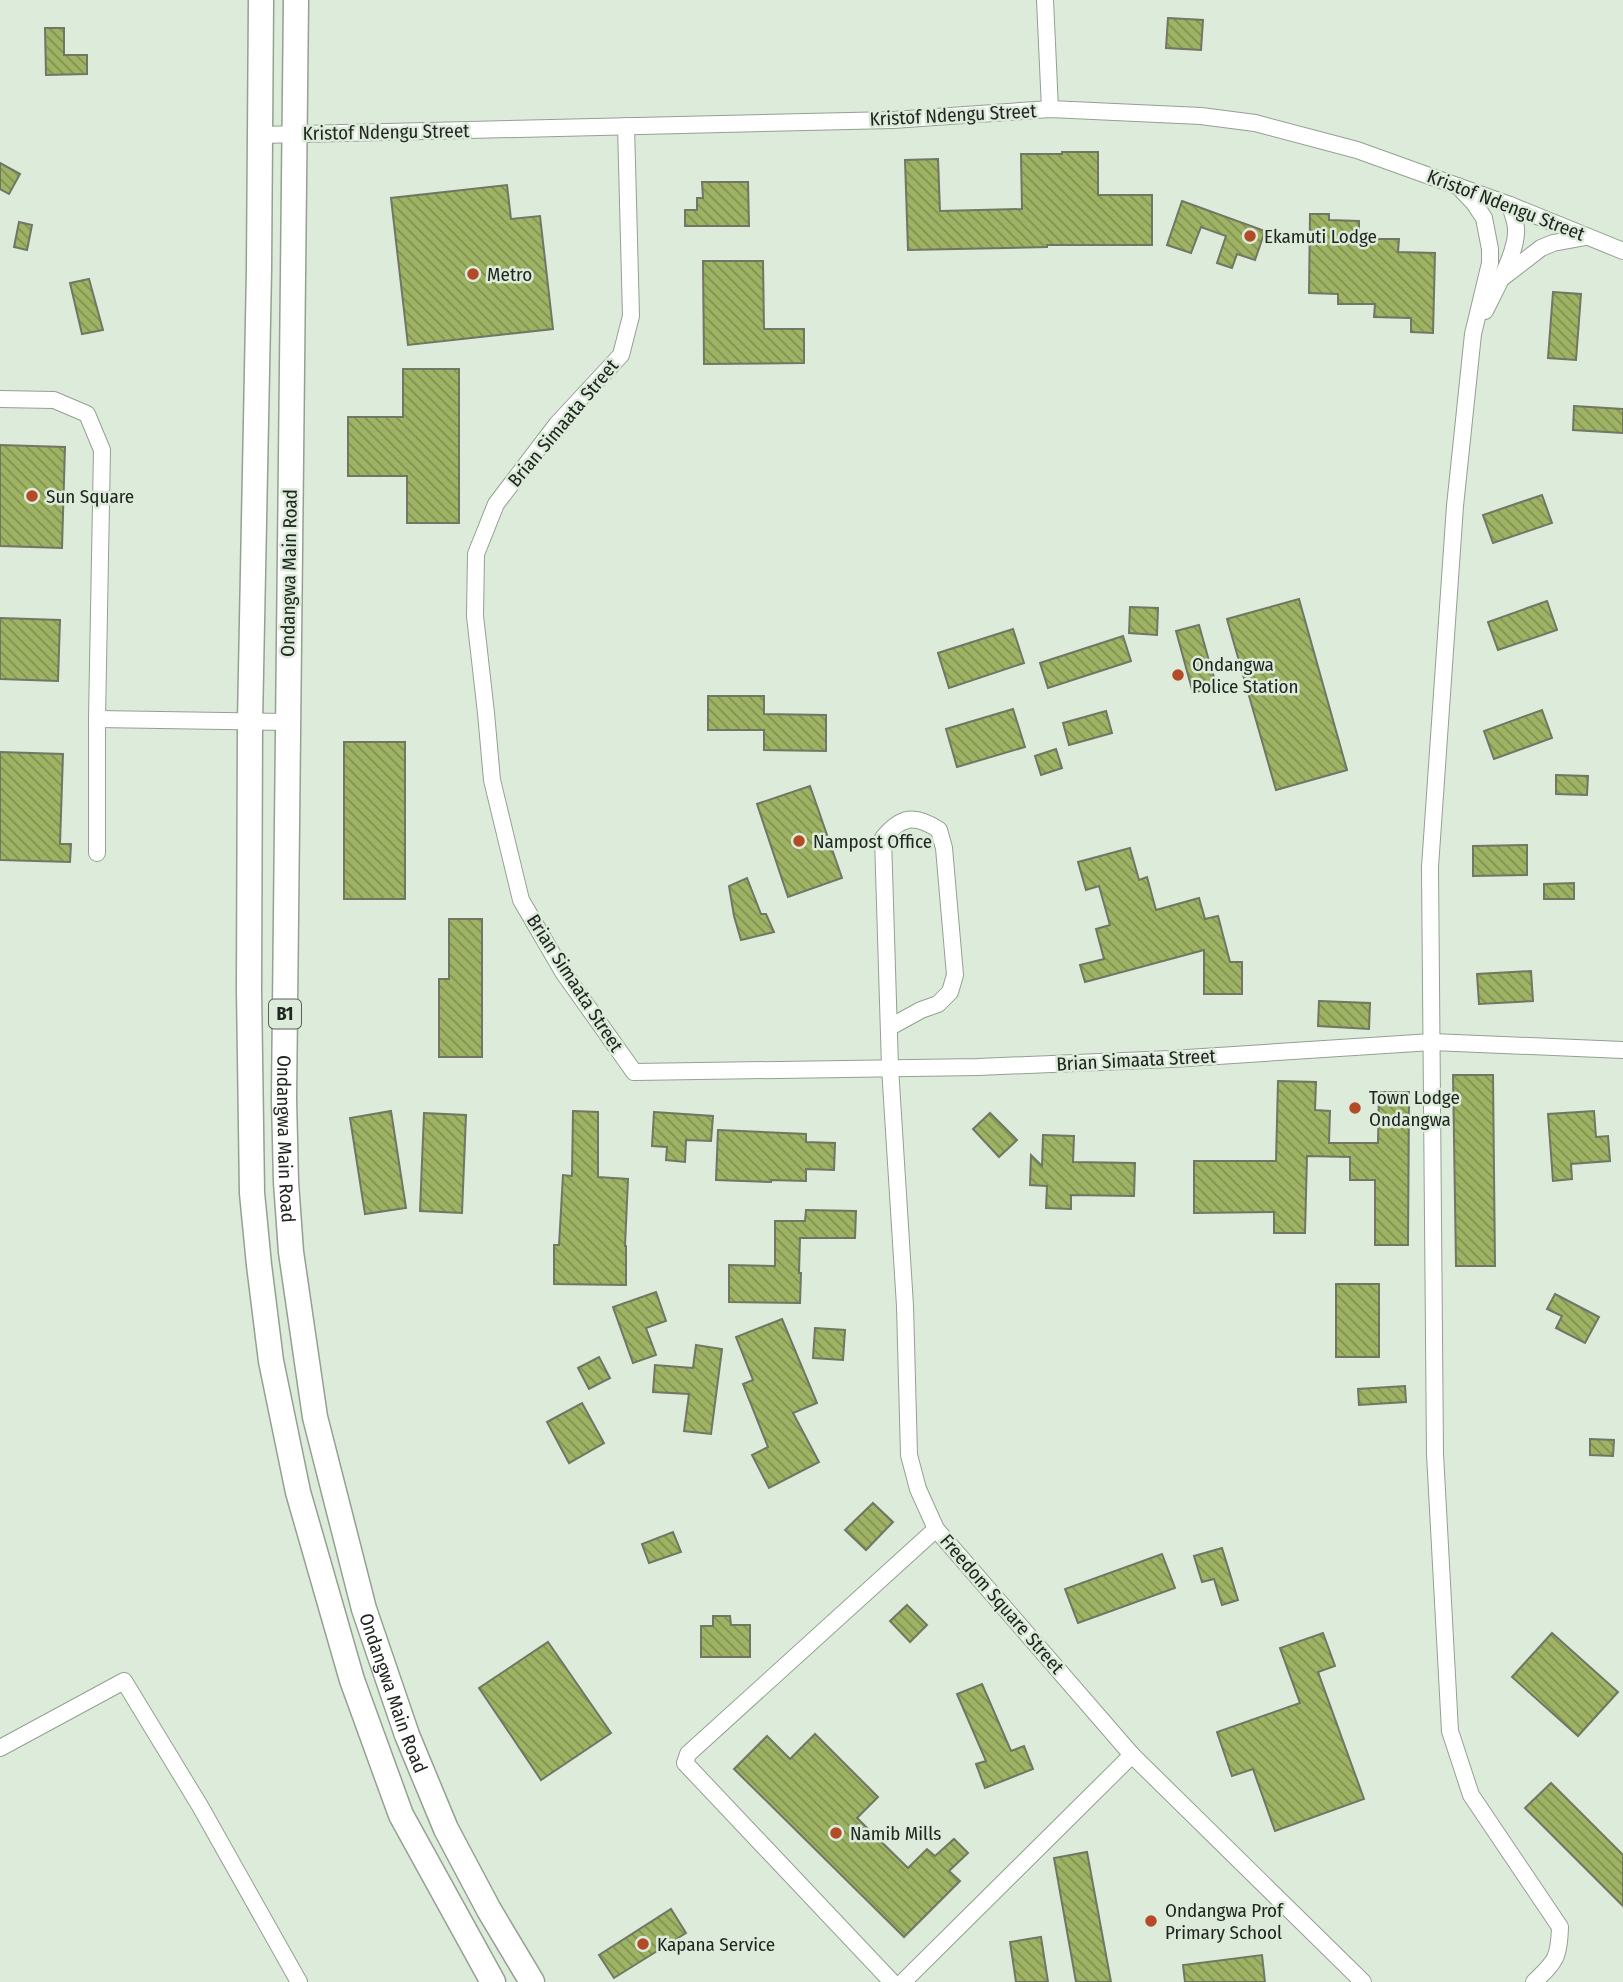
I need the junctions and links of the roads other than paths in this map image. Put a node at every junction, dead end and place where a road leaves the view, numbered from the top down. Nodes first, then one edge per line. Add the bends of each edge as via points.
1 (261, 0) edge
2 (296, 0) edge
3 (1045, 0) edge
4 (1050, 109) junction
5 (626, 126) junction
6 (295, 134) junction
7 (260, 135) junction
8 (1458, 186) junction
9 (1510, 205) junction
10 (1586, 237) junction
11 (1623, 251) edge
12 (1501, 279) junction
13 (1474, 334) junction
14 (0, 398) edge
15 (97, 719) junction
16 (250, 722) junction
17 (287, 722) junction
18 (97, 853) dead end
19 (890, 1027) junction
20 (1432, 1042) junction
21 (1623, 1050) edge
22 (890, 1067) junction
23 (936, 1529) junction
24 (0, 1748) edge
25 (1132, 1755) junction
26 (527, 1973) edge
27 (299, 1982) edge
28 (493, 1982) edge
29 (892, 1982) edge
30 (903, 1982) edge
31 (1363, 1982) edge
32 (1534, 1982) edge

1 - 7 main road, Ondangwa Main Road / B1
2 - 6 main road, Ondangwa Main Road / B1
3 - 4 street
4 - 5 street, Kristof Ndengu Street via 893,120
4 - 8 street, Kristof Ndengu Street via 1255,123 1357,150
5 - 6 street, Kristof Ndengu Street
5 - 22 street, Brian Simaata Street via 631,316 621,355 557,424 496,504 476,554 475,616 492,780 520,900 563,972 634,1072
6 - 7 street, Kristof Ndengu Street
6 - 17 main road, Ondangwa Main Road / B1
7 - 16 main road, Ondangwa Main Road / B1
8 - 9 street, Kristof Ndengu Street
8 - 13 street via 1484,218 1490,249
9 - 10 street, Kristof Ndengu Street
9 - 12 street via 1516,241
10 - 11 street, Kristof Ndengu Street
10 - 12 street via 1541,248
12 - 13 street
13 - 20 street via 1455,506 1430,867
14 - 15 street via 54,400 87,414 102,450
15 - 16 street
15 - 18 street
16 - 17 street
16 - 28 main road, Ondangwa Main Road / B1 via 252,1193 271,1361 298,1492 352,1680 401,1815
17 - 26 main road, Ondangwa Main Road / B1 via 285,1182 315,1417 364,1609 407,1735 446,1829
19 - 19 street, Freedom Square Street via 883,838 893,825 911,819 939,830 955,975 950,992 938,1004
19 - 22 street, Freedom Square Street
20 - 21 street, Brian Simaata Street
20 - 22 street, Brian Simaata Street via 1172,1059
20 - 32 street via 1436,1454 1450,1731 1471,1795 1560,1927 1560,1950 1554,1963
22 - 23 street, Freedom Square Street via 909,1455
23 - 25 street, Freedom Square Street
23 - 29 street via 688,1754 685,1763
24 - 27 street via 124,1681
25 - 30 street
25 - 31 street, Freedom Square Street
26 - 28 main road

